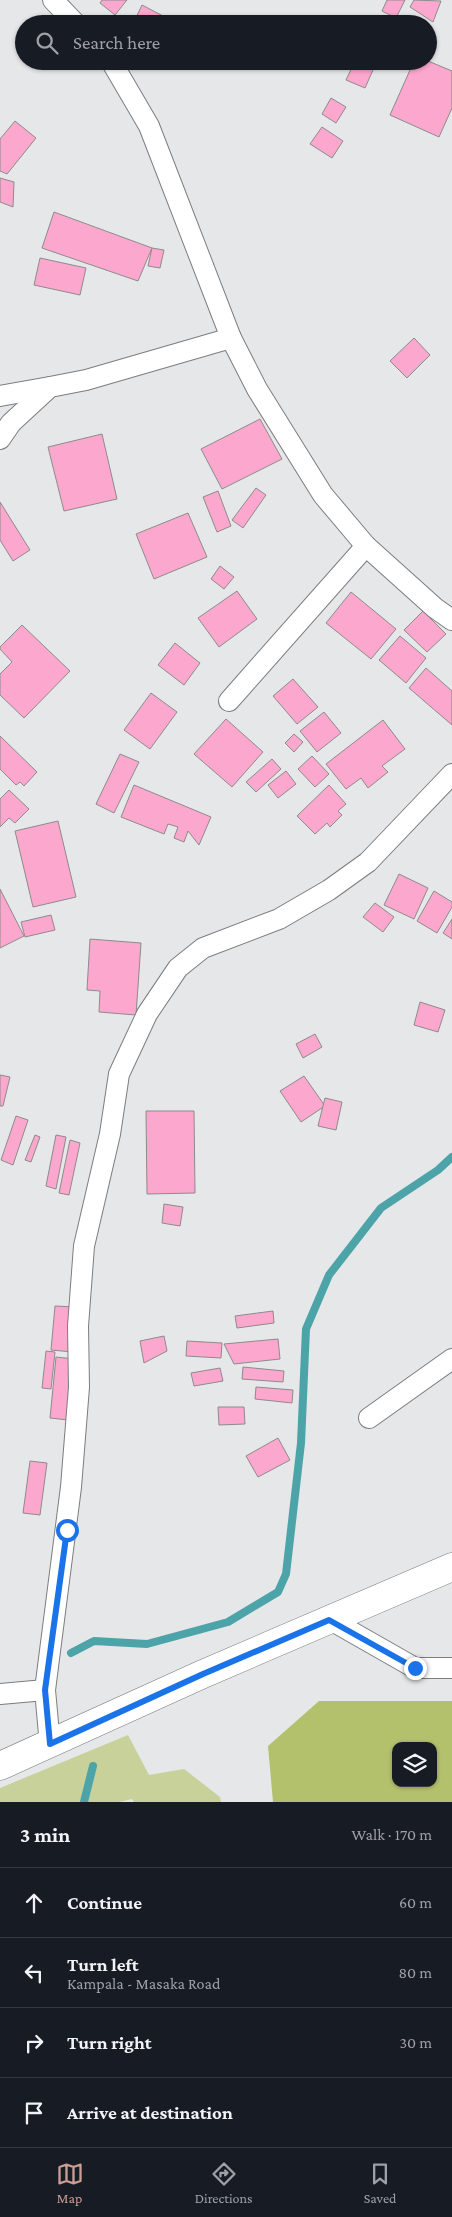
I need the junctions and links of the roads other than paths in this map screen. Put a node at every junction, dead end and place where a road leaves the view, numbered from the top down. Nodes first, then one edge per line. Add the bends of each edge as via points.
1 (52, 0) edge
2 (67, 15) edge
3 (116, 70) edge
4 (231, 338) junction
5 (50, 387) junction
6 (0, 396) edge
7 (0, 438) edge
8 (366, 546) junction
9 (452, 620) edge
10 (229, 701) dead end
11 (452, 774) edge
12 (452, 1359) edge
13 (369, 1418) dead end
14 (452, 1566) edge
15 (329, 1620) junction
16 (452, 1668) edge
17 (45, 1690) junction
18 (0, 1694) edge
19 (50, 1744) junction
20 (0, 1766) edge

1 - 2 street
3 - 4 street via 149,126
4 - 5 street via 86,380
4 - 8 street via 257,389 323,495
5 - 6 street
5 - 7 street
8 - 9 street
8 - 10 street
11 - 17 street via 368,862 329,890 280,919 203,948 178,968 147,1014 119,1074 110,1134 84,1246 78,1326 80,1387 72,1487
12 - 13 street
14 - 15 main road
15 - 16 street via 415,1668
15 - 19 main road
17 - 18 street
17 - 19 street
19 - 20 main road

